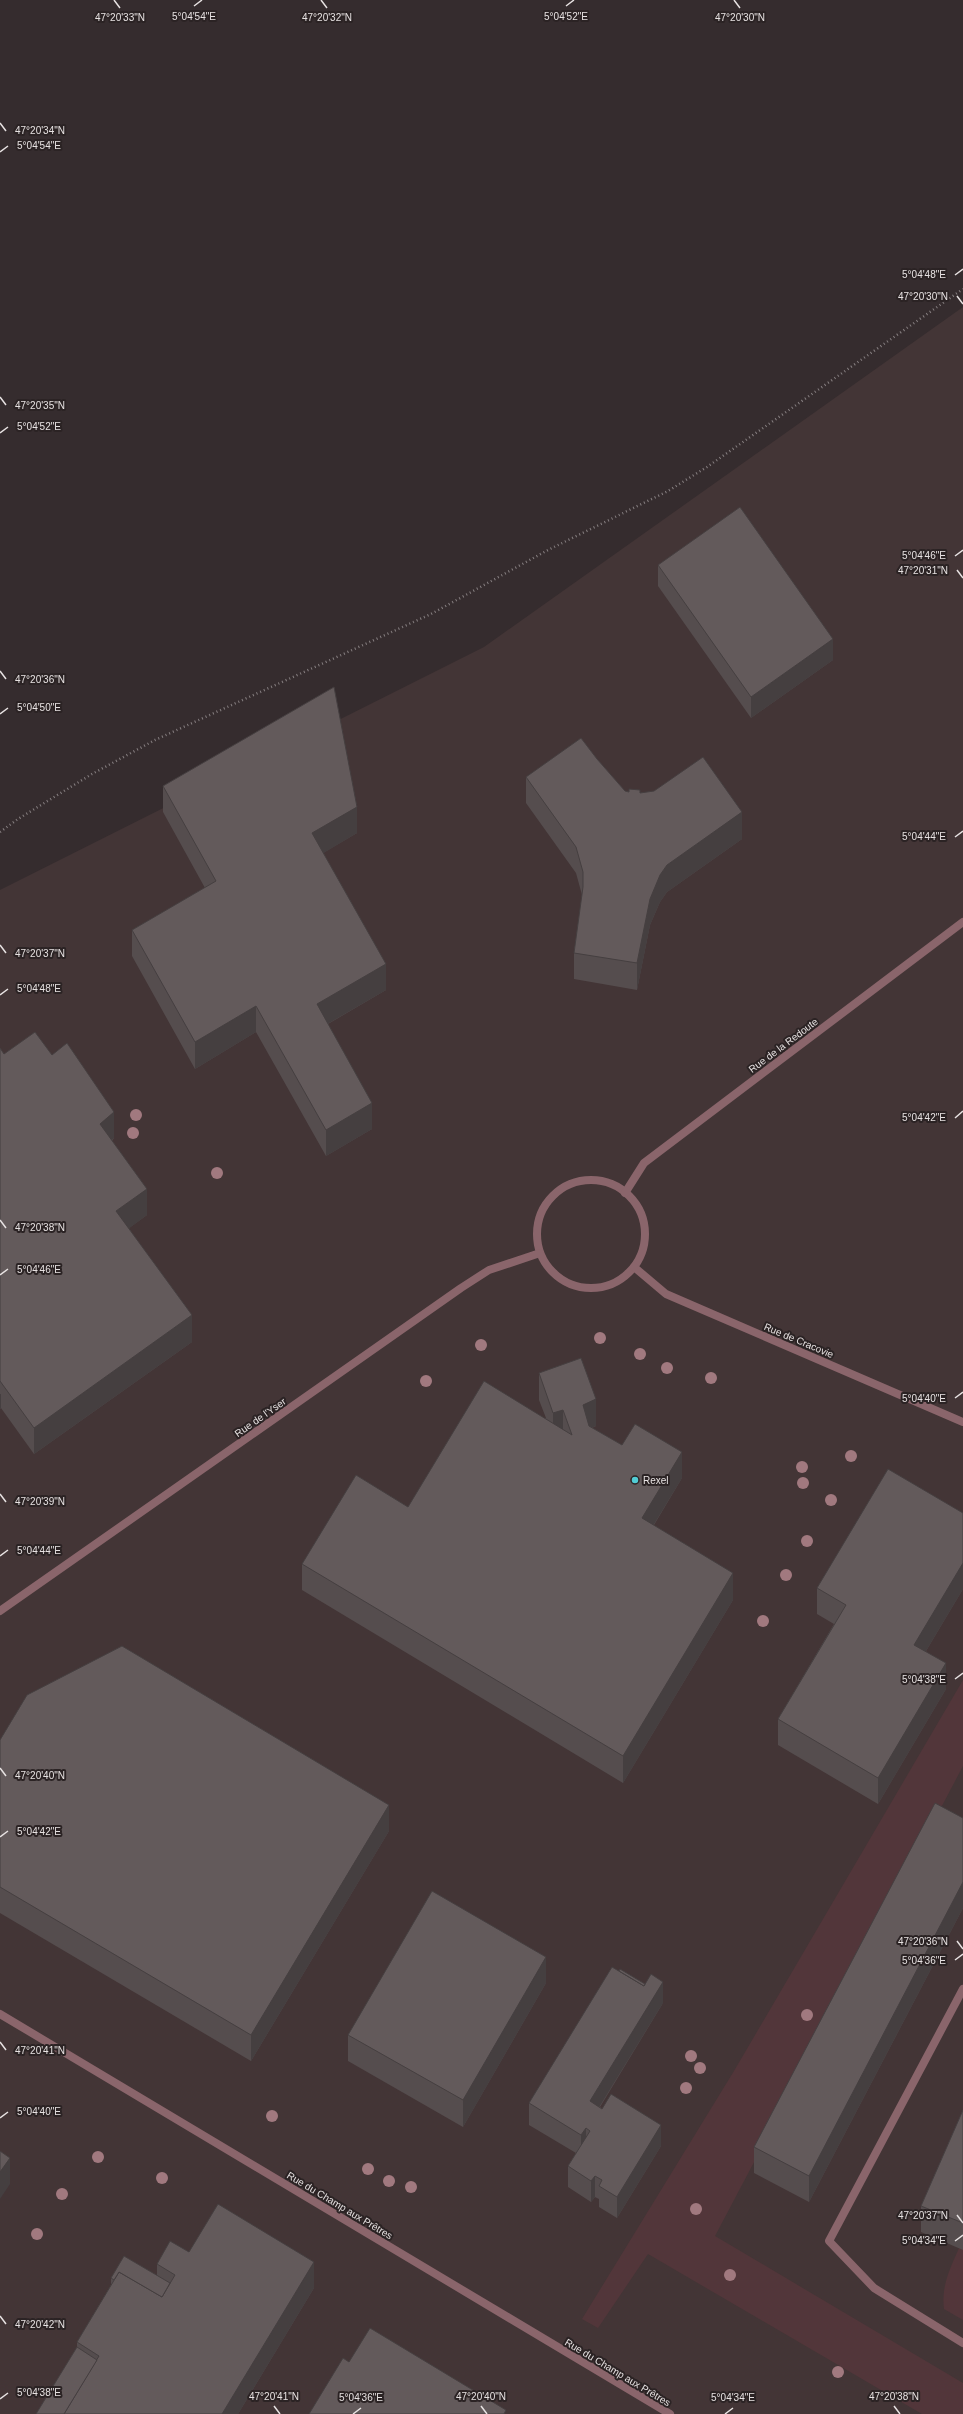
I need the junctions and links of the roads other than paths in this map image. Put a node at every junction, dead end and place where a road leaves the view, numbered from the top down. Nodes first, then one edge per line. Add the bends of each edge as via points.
1 (963, 922) edge
2 (625, 1193) junction
3 (540, 1253) junction
4 (634, 1266) junction
5 (963, 1422) edge
6 (0, 1611) edge
7 (963, 1989) edge
8 (0, 2014) edge
9 (963, 2343) edge
10 (670, 2414) edge

1 - 2 street, Rue de la Redoute via 644,1163
2 - 3 street via 610,1184 593,1180 575,1182 559,1190 546,1203 539,1218 536,1236
2 - 4 street via 636,1205 643,1220 642,1252
3 - 4 street via 548,1268 560,1279 581,1287 608,1286 623,1278
3 - 6 street, Rue de l'Yser via 489,1270 472,1281
4 - 5 street, Rue de Cracovie via 666,1294
7 - 9 street via 829,2241 874,2288
8 - 10 street, Rue du Champ aux Prêtres

